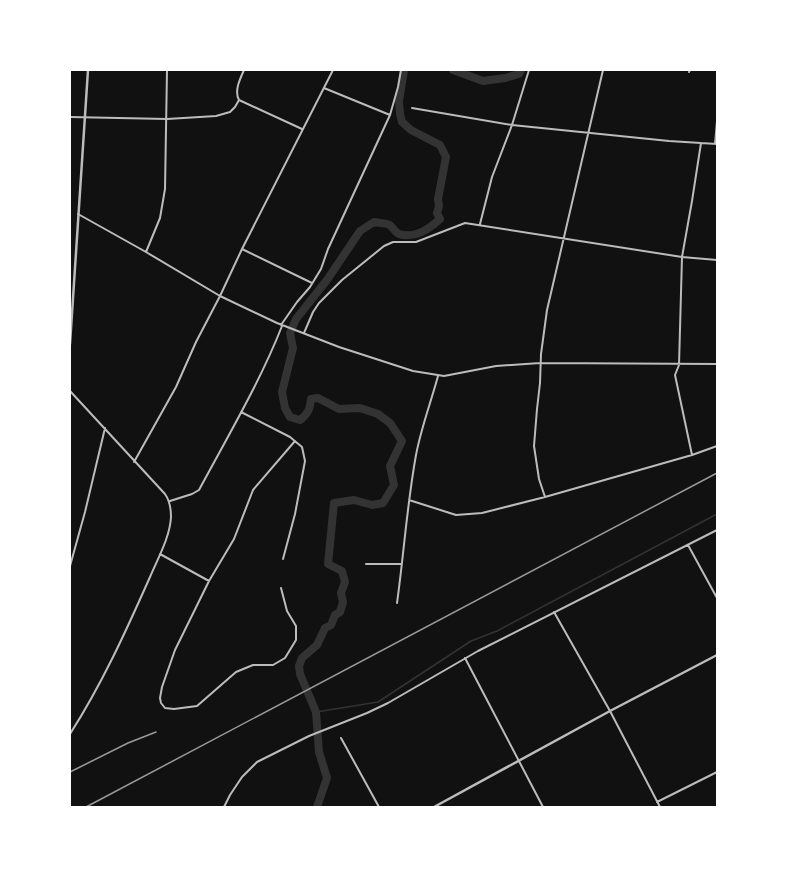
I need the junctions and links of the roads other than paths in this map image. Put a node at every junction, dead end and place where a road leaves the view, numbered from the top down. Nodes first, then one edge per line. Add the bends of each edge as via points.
1 (88, 70) edge
2 (167, 70) edge
3 (244, 70) edge
4 (333, 70) edge
5 (401, 70) edge
6 (529, 70) edge
7 (603, 70) edge
8 (324, 88) junction
9 (239, 100) junction
10 (412, 108) dead end
11 (390, 115) junction
12 (70, 117) edge
13 (86, 118) junction
14 (167, 119) junction
15 (717, 121) edge
16 (512, 125) junction
17 (302, 129) junction
18 (589, 132) junction
19 (701, 143) junction
20 (716, 144) edge
21 (78, 214) junction
22 (480, 224) junction
23 (563, 239) junction
24 (242, 249) junction
25 (146, 252) junction
26 (682, 257) junction
27 (717, 260) edge
28 (312, 283) junction
29 (220, 296) junction
30 (282, 325) junction
31 (304, 333) junction
32 (70, 344) edge
33 (540, 363) junction
34 (717, 364) edge
35 (679, 365) junction
36 (438, 376) junction
37 (70, 391) edge
38 (241, 412) junction
39 (105, 428) junction
40 (295, 441) junction
41 (717, 446) edge
42 (692, 455) junction
43 (134, 462) junction
44 (545, 497) junction
45 (409, 500) junction
46 (170, 501) junction
47 (717, 530) edge
48 (688, 545) junction
49 (160, 554) junction
50 (283, 559) dead end
51 (366, 564) dead end
52 (402, 564) junction
53 (70, 566) edge
54 (209, 581) junction
55 (281, 588) dead end
56 (717, 598) edge
57 (396, 603) dead end
58 (554, 612) junction
59 (717, 655) edge
60 (466, 658) junction
61 (610, 711) junction
62 (70, 734) edge
63 (341, 738) dead end
64 (519, 761) junction
65 (717, 772) edge
66 (657, 802) junction
67 (224, 807) edge
68 (380, 807) edge
69 (434, 807) edge
70 (543, 807) edge
71 (660, 807) edge

1 - 13 street
2 - 14 street
3 - 9 street via 237,89
4 - 8 street
5 - 11 street
6 - 16 street
7 - 18 street
8 - 11 street
8 - 17 street
9 - 14 street via 235,107 223,115
9 - 17 street
10 - 16 street
11 - 28 street via 321,269
12 - 13 street
13 - 14 street
13 - 21 street
14 - 25 street via 165,189 160,218
15 - 20 street
16 - 18 street
16 - 22 street via 492,177
17 - 24 street
18 - 19 street
18 - 23 street
19 - 20 street
19 - 26 street
21 - 25 street
21 - 32 street
22 - 23 street
22 - 31 street via 465,223 416,242 393,242 384,246 342,280 319,303
23 - 26 street
23 - 33 street via 547,310
24 - 28 street
24 - 29 street
25 - 29 street
26 - 27 street
26 - 35 street
28 - 30 street
29 - 30 street
29 - 43 street via 176,387
30 - 31 street
30 - 38 street
31 - 36 street via 413,371
33 - 35 street
33 - 36 street via 496,366
33 - 44 street via 534,446
34 - 35 street
35 - 42 street via 675,375
36 - 45 street via 416,453
37 - 39 street
38 - 40 street
38 - 46 street via 199,490
39 - 43 street
39 - 53 street
40 - 50 street via 302,446 305,461
40 - 54 street via 253,490 234,539
41 - 42 street
42 - 44 street
43 - 46 street
44 - 45 street via 482,513 456,515
45 - 52 street
46 - 49 street via 169,531
47 - 48 street
48 - 56 street
48 - 58 street
49 - 54 street
49 - 62 street via 123,638 92,699
51 - 52 street
52 - 57 street
54 - 55 street via 167,672 160,698 165,708 197,706 236,672 253,665 273,665 285,658 296,640 296,626 287,611
58 - 60 street
58 - 61 street
59 - 61 street
60 - 64 street
60 - 67 street via 388,703 324,729 257,762 242,777
61 - 64 street
61 - 66 street
63 - 68 street
64 - 69 street
64 - 70 street
65 - 66 street
66 - 71 street

